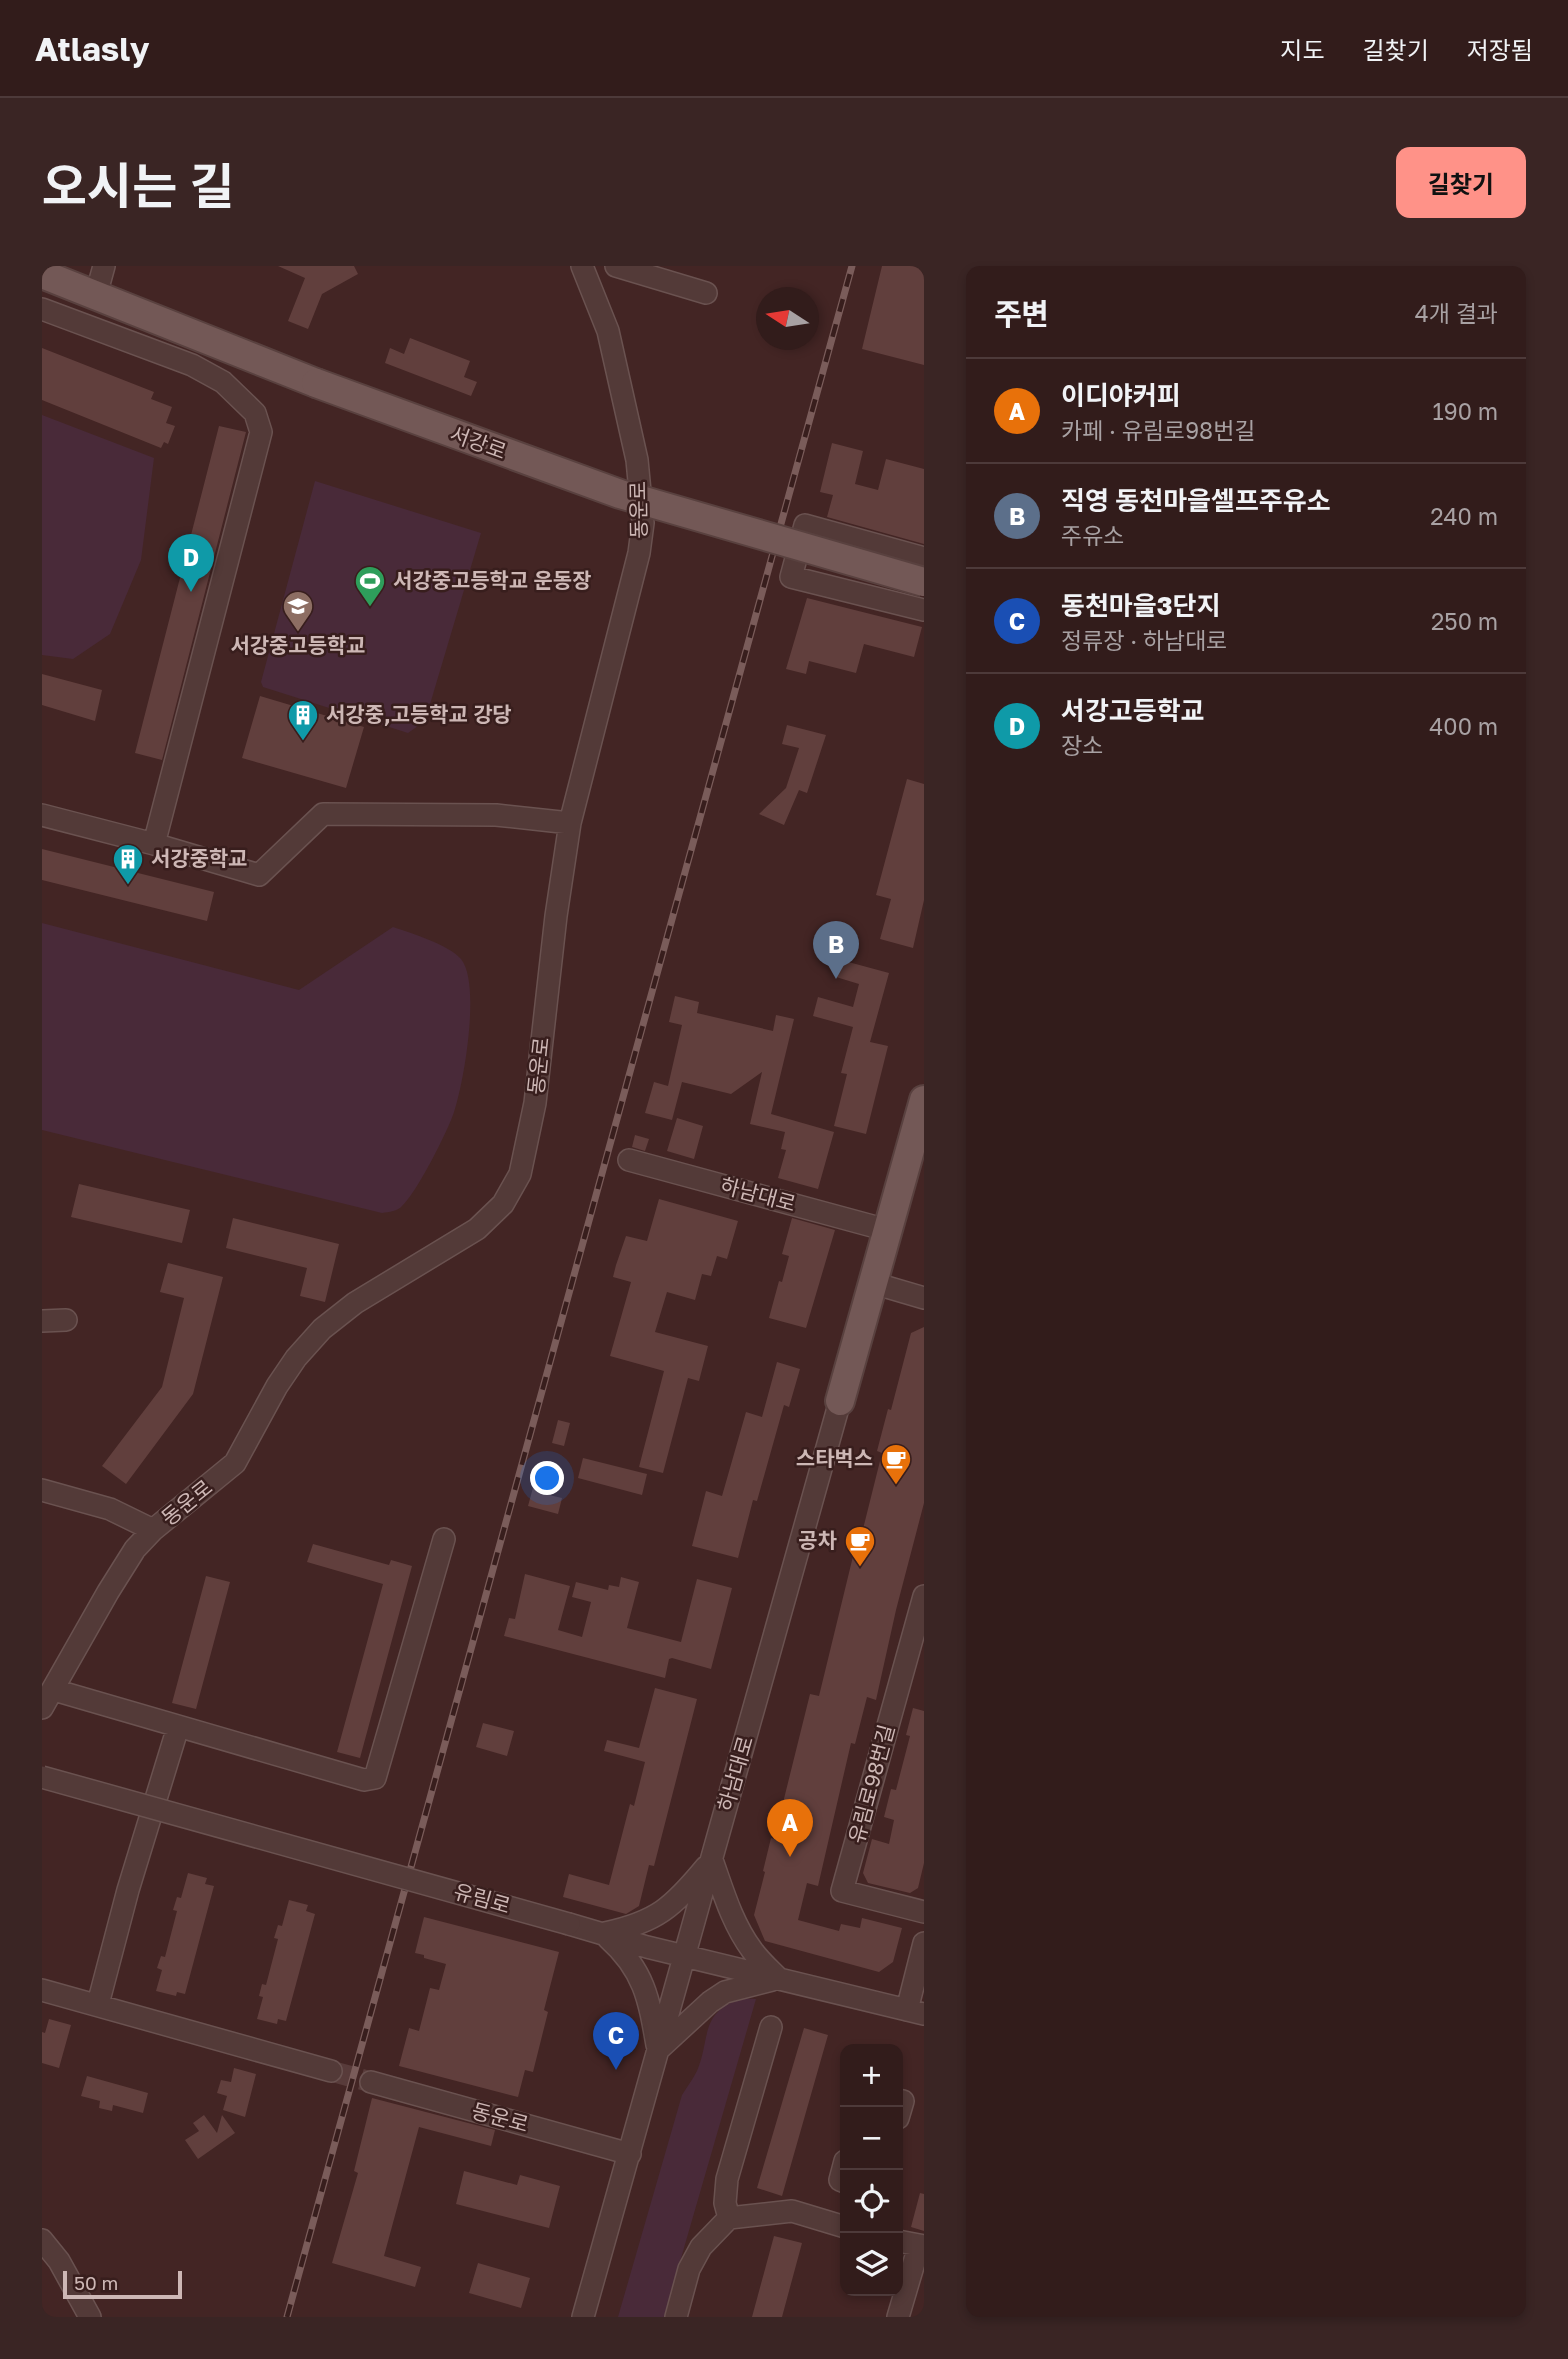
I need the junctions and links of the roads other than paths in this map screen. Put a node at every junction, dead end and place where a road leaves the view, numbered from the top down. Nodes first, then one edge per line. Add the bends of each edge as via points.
1 (104, 266) edge
2 (582, 266) edge
3 (616, 266) edge
4 (42, 274) edge
5 (706, 293) dead end
6 (96, 295) junction
7 (42, 309) edge
8 (924, 558) edge
9 (924, 582) edge
10 (924, 610) edge
11 (42, 816) edge
12 (570, 823) junction
13 (154, 844) junction
14 (924, 1100) edge
15 (629, 1160) dead end
16 (887, 1230) junction
17 (873, 1283) junction
18 (924, 1298) edge
19 (66, 1320) dead end
20 (42, 1321) edge
21 (840, 1401) joint
22 (42, 1490) edge
23 (153, 1530) junction
24 (443, 1539) dead end
25 (924, 1596) edge
26 (54, 1690) junction
27 (42, 1708) edge
28 (178, 1727) junction
29 (42, 1777) edge
30 (712, 1860) junction
31 (924, 1912) edge
32 (603, 1933) junction
33 (924, 1943) edge
34 (684, 1956) junction
35 (778, 1978) junction
36 (42, 1990) edge
37 (98, 2004) junction
38 (916, 2012) edge
39 (771, 2027) dead end
40 (658, 2050) junction
41 (331, 2070) tunnel mouth
42 (371, 2082) tunnel mouth
43 (630, 2154) junction
44 (729, 2218) junction
45 (840, 2225) edge
46 (42, 2240) edge
47 (903, 2242) edge
48 (921, 2246) edge
49 (90, 2317) edge
50 (583, 2317) edge
51 (676, 2317) edge
52 (898, 2317) edge

1 - 6 street
2 - 12 street, 동운로 via 608,331 637,460 643,523
3 - 5 street
4 - 6 main road, 서강로
6 - 9 main road, 서강로, bridge via 316,383 620,494
7 - 13 street via 192,365 223,382 255,413 261,432
8 - 10 street via 805,525 791,577
11 - 13 street
12 - 13 street via 496,815 323,814 259,875
12 - 23 street, 동운로 via 535,1103 520,1174 503,1204 477,1229 355,1303 322,1329 277,1386 235,1463
14 - 16 main road, 하남대로
15 - 16 street, 하남대로
16 - 17 main road, 하남대로
17 - 18 street
17 - 21 main road, 하남대로
19 - 20 street
21 - 30 street, 하남대로
22 - 23 street via 110,1509
23 - 26 street, 동운로 via 108,1592
24 - 28 street via 375,1778 365,1780
25 - 31 street, 유림로98번길 via 842,1891
26 - 27 street, 동운로
26 - 28 street
28 - 37 street
29 - 32 street, 유림로, bridge
30 - 32 street via 667,1909 648,1921
30 - 34 street, 하남대로
30 - 35 street via 739,1930
32 - 34 street, 유림로
32 - 40 street via 639,1973 649,1998
33 - 38 street
34 - 35 street, 유림로
34 - 40 street, 하남대로
35 - 38 street, 유림로
35 - 40 street via 725,1992
36 - 37 street
37 - 41 street
39 - 44 street via 727,2179
40 - 43 street, 하남대로
42 - 43 street, 동운로
43 - 50 street, 하남대로
44 - 45 street via 792,2211
44 - 51 street via 701,2247 689,2269
46 - 49 street
47 - 48 street
48 - 52 street

